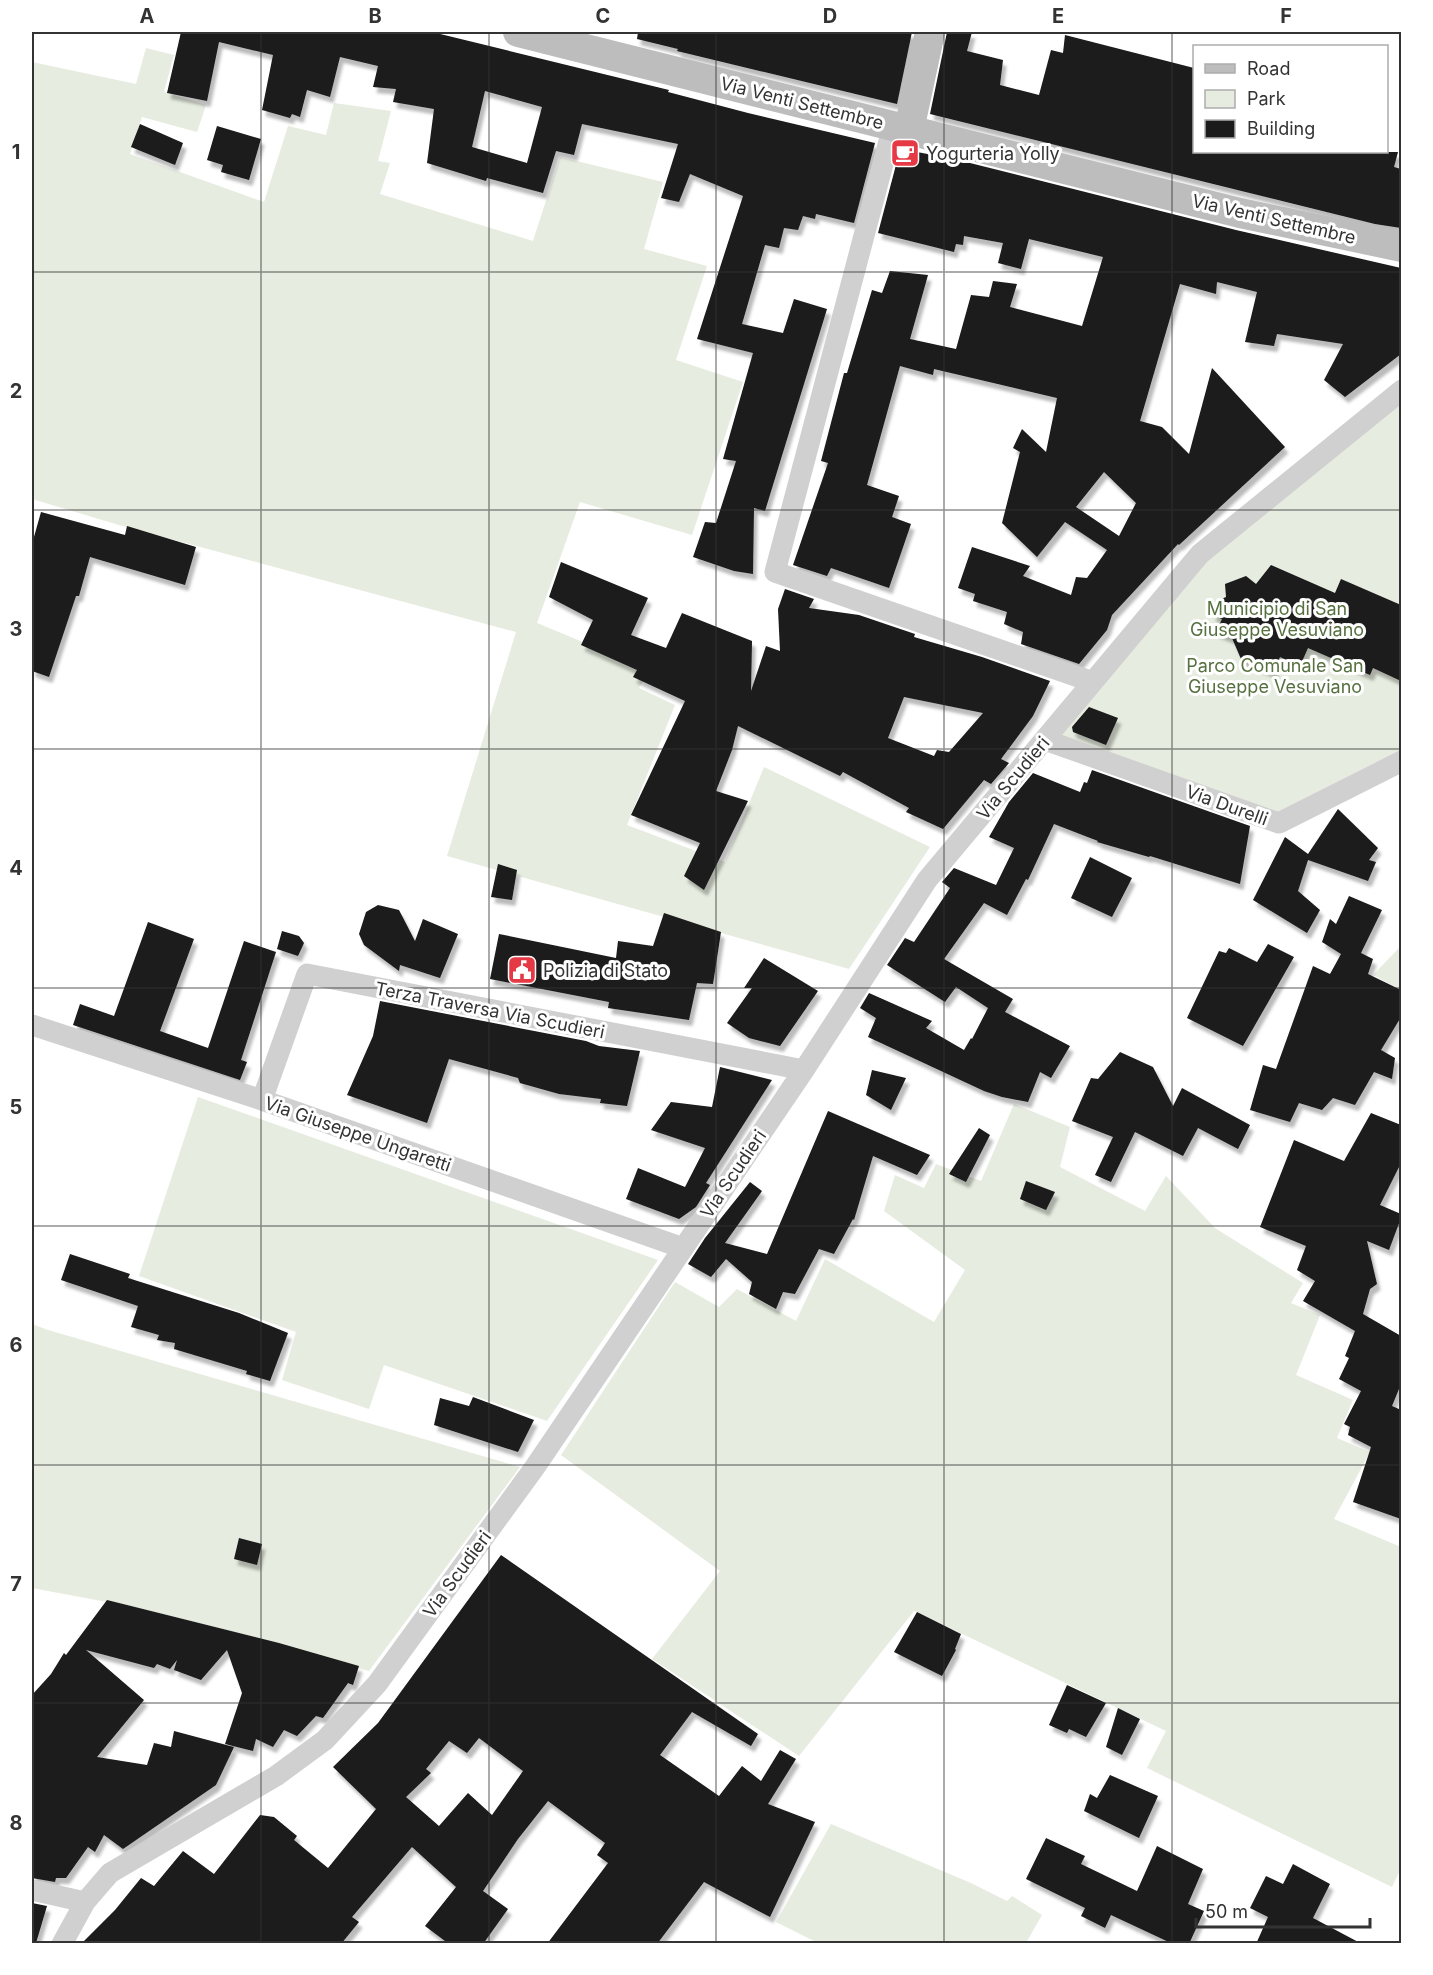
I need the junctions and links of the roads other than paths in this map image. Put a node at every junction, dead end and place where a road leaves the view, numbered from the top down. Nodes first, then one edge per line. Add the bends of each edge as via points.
1 (518, 32) edge
2 (930, 32) edge
3 (901, 128) junction
4 (1401, 247) edge
5 (1401, 390) edge
6 (1093, 682) junction
7 (1045, 740) junction
8 (1401, 761) edge
9 (32, 1025) edge
10 (804, 1070) junction
11 (262, 1100) junction
12 (683, 1248) junction
13 (32, 1890) edge
14 (85, 1902) junction
15 (62, 1944) edge

1 - 3 main road, Via Venti Settembre
2 - 3 main road
3 - 4 main road, Via Venti Settembre via 1240,213
3 - 6 street via 775,572
5 - 6 street, Via Scudieri via 1200,554
6 - 7 street, Via Scudieri
7 - 8 street, Via Durelli via 1279,823
7 - 10 street, Via Scudieri via 927,880
9 - 11 street, Via Giuseppe Ungaretti
10 - 11 street, Terza Traversa Via Scudieri via 307,974
10 - 12 street, Via Scudieri
11 - 12 street, Via Giuseppe Ungaretti
12 - 14 street, Via Scudieri via 535,1467 369,1692 324,1740 276,1776 110,1873
13 - 14 street
14 - 15 street, Via Scudieri

